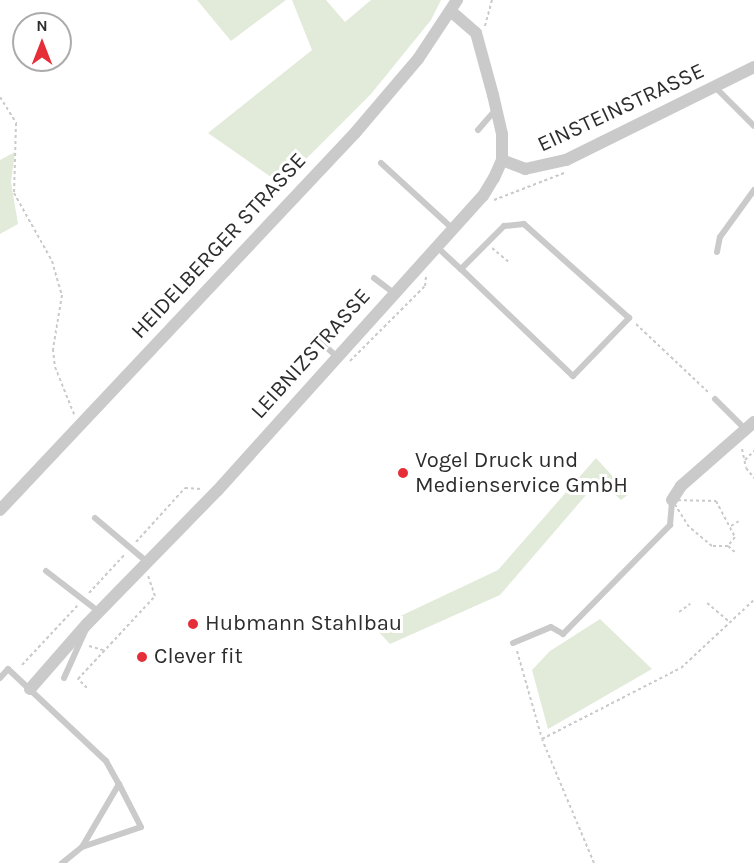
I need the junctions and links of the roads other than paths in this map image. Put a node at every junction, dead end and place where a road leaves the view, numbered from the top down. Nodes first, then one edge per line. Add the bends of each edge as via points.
1 (454, 5) edge
2 (754, 67) edge
3 (715, 87) junction
4 (497, 109) junction
5 (754, 126) edge
6 (478, 129) dead end
7 (502, 160) junction
8 (381, 163) dead end
9 (754, 190) edge
10 (453, 229) junction
11 (437, 246) junction
12 (717, 252) dead end
13 (461, 269) junction
14 (374, 278) dead end
15 (394, 293) junction
16 (315, 337) dead end
17 (337, 357) junction
18 (715, 399) road end
19 (750, 425) edge
20 (672, 500) joint
21 (0, 510) edge
22 (95, 518) dead end
23 (147, 567) junction
24 (46, 571) dead end
25 (99, 612) junction
26 (87, 624) junction
27 (514, 643) road end
28 (0, 678) edge
29 (64, 678) dead end
30 (30, 689) junction
31 (119, 784) junction
32 (81, 847) junction
33 (62, 863) edge

1 - 4 street via 476,33
1 - 21 street, HEIDELBERGER STRASSE via 418,59 355,133
2 - 3 street, EINSTEINSTRASSE
3 - 5 lane
3 - 7 street, EINSTEINSTRASSE via 566,160 525,170
4 - 6 lane
4 - 7 street
7 - 10 street, LEIBNIZSTRASSE via 483,196
8 - 10 lane
9 - 12 lane via 720,237
10 - 11 street, LEIBNIZSTRASSE
11 - 13 lane
11 - 15 street, LEIBNIZSTRASSE
13 - 13 lane via 504,226 524,224 629,318 573,376
14 - 15 lane
15 - 17 street, LEIBNIZSTRASSE
16 - 17 lane
17 - 23 street, LEIBNIZSTRASSE
18 - 19 lane
19 - 20 street via 681,486
20 - 27 lane via 670,525 563,634 551,627
22 - 23 lane
23 - 25 street, LEIBNIZSTRASSE
24 - 25 lane
25 - 26 street, LEIBNIZSTRASSE
26 - 29 lane via 75,660
26 - 30 street, LEIBNIZSTRASSE
28 - 30 lane via 8,669
30 - 31 lane via 106,761
31 - 32 lane
31 - 32 lane via 141,827
32 - 33 lane

